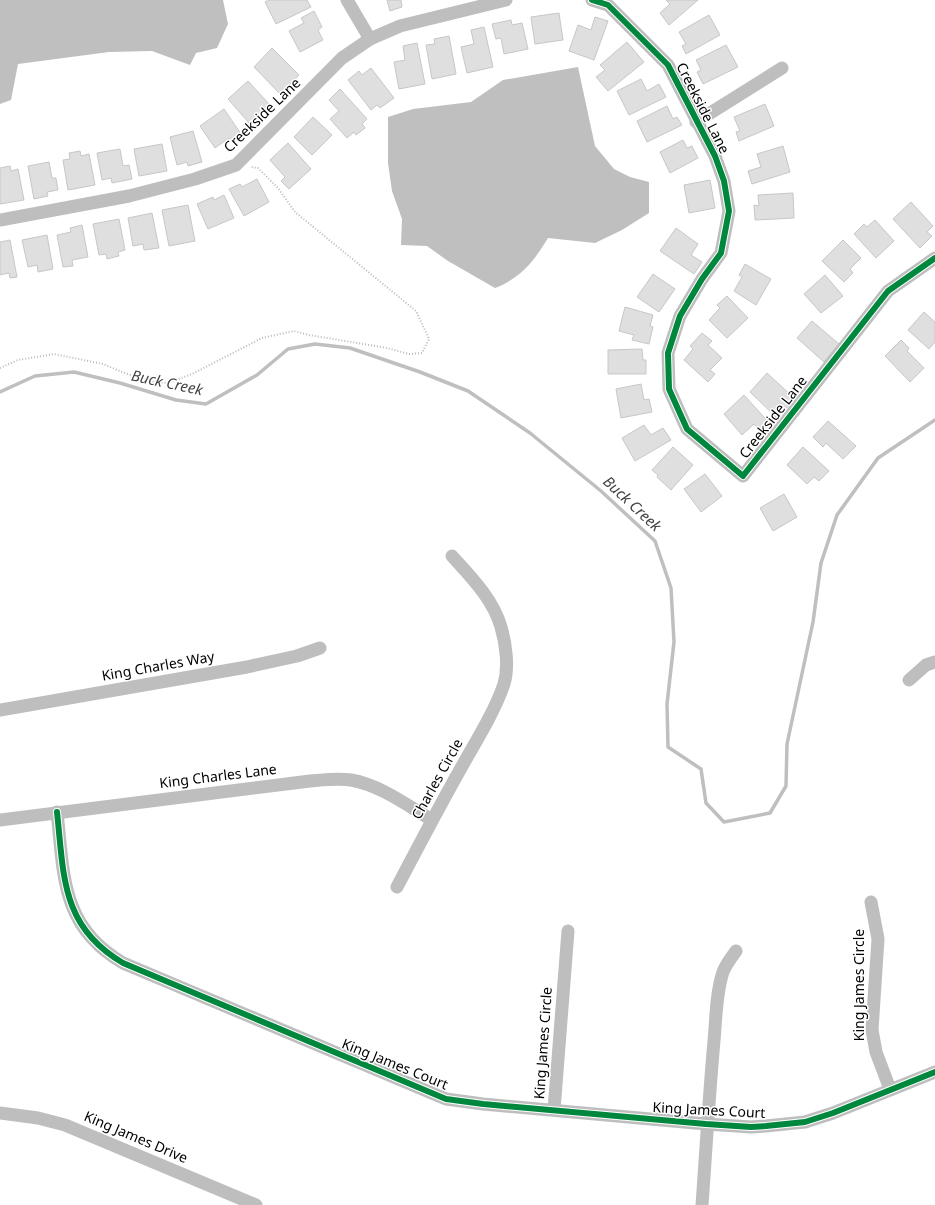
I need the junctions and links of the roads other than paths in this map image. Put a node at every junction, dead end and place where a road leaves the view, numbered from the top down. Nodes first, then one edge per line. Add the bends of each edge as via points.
1 (347, 0) edge
2 (506, 0) edge
3 (592, 0) edge
4 (370, 39) junction
5 (782, 68) dead end
6 (696, 122) junction
7 (0, 220) edge
8 (935, 258) edge
9 (452, 556) dead end
10 (320, 648) dead end
11 (935, 662) edge
12 (909, 680) dead end
13 (0, 710) edge
14 (57, 812) junction
15 (0, 820) edge
16 (432, 820) junction
17 (396, 887) dead end
18 (871, 902) dead end
19 (568, 931) dead end
20 (736, 951) dead end
21 (935, 1072) edge
22 (890, 1089) junction
23 (554, 1110) junction
24 (0, 1113) edge
25 (706, 1124) junction
26 (256, 1205) edge
27 (702, 1205) edge

1 - 4 street
2 - 4 street, Creekside Lane via 400,26
3 - 6 street, Creekside Lane via 608,5 668,65
4 - 7 street, Creekside Lane via 342,58 236,165 195,179 129,196
5 - 6 street
6 - 8 street, Creekside Lane via 715,156 724,181 729,211 721,254 702,279 680,316 668,353 669,389 687,429 743,476 888,291
9 - 16 street, Charles Circle via 484,593 496,613 501,627 506,663 503,686 497,701
10 - 13 street, King Charles Way via 247,667
11 - 12 street via 926,665
14 - 15 street, King Charles Lane
14 - 16 street, King Charles Lane via 339,779 362,783 384,792
14 - 23 street, King James Court via 65,880 74,911 81,926 109,955 432,1094 460,1102
16 - 17 street, Charles Circle
18 - 22 street, King James Circle via 878,939 872,1030 876,1052
19 - 23 street, King James Circle
20 - 25 street via 722,974
21 - 22 street, King James Court
22 - 25 street, King James Court via 805,1122 751,1127
23 - 25 street, King James Court
24 - 26 street, King James Drive via 65,1125
25 - 27 street

